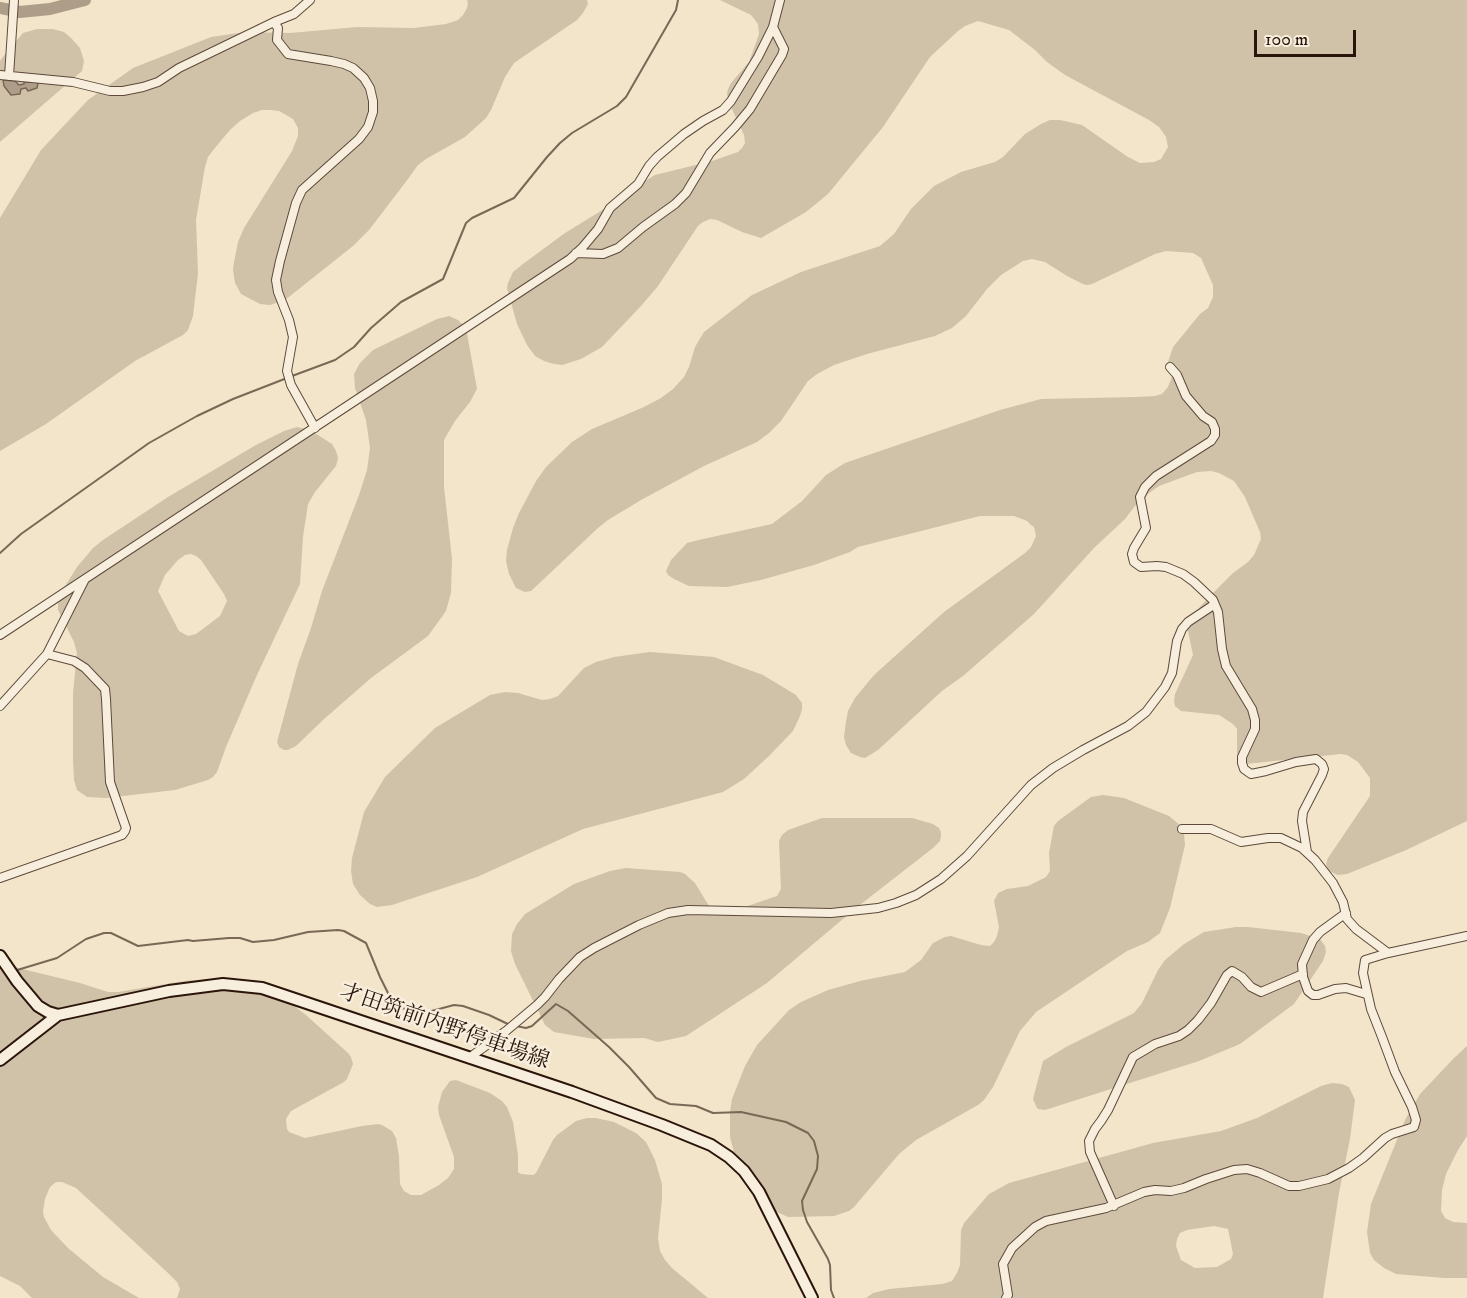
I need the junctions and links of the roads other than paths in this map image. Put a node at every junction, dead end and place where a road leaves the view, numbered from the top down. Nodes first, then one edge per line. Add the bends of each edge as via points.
1 (310, 0) edge
2 (780, 0) edge
3 (14, 3) edge
4 (274, 22) junction
5 (773, 27) junction
6 (0, 75) edge
7 (9, 76) junction
8 (576, 253) junction
9 (1170, 367) dead end
10 (315, 428) junction
11 (84, 579) junction
12 (1214, 603) junction
13 (0, 635) edge
14 (47, 654) junction
15 (0, 706) edge
16 (1182, 829) dead end
17 (1307, 852) junction
18 (0, 878) edge
19 (1346, 913) junction
20 (1467, 936) edge
21 (1389, 953) junction
22 (0, 956) edge
23 (1303, 974) junction
24 (1366, 994) junction
25 (58, 1015) junction
26 (469, 1058) junction
27 (0, 1060) edge
28 (1114, 1206) junction
29 (812, 1298) edge
30 (1006, 1298) edge

1 - 4 street via 294,14
2 - 5 street
3 - 7 street
4 - 7 street via 143,87 123,91
4 - 10 street via 277,40 288,54 353,68 370,88 372,100 373,112 359,139 302,190 276,280 293,337 287,371
5 - 8 street via 731,101 657,157 638,184 610,208 598,229
5 - 8 street via 784,49 782,55 750,109 710,153 686,193 618,248 603,254
6 - 7 street
8 - 10 street
9 - 12 street via 1186,396 1212,422 1215,435 1144,487 1140,497 1146,528 1132,554 1141,567 1166,567 1183,574
10 - 11 street
11 - 13 street
11 - 14 street
12 - 17 street via 1226,666 1255,720 1242,757 1244,769 1251,774 1316,759 1324,769 1303,812
12 - 26 street via 1182,629 1172,673 1146,712 1031,785 967,856 916,895 878,908 831,913 668,913 580,957 537,1005
14 - 15 street
14 - 18 street via 86,668 105,689 110,782 126,828 122,835
16 - 17 street via 1211,829 1241,842 1281,838
17 - 19 street via 1333,884
19 - 21 street via 1356,929
19 - 23 street via 1312,940 1302,964
20 - 21 street
21 - 24 street via 1365,960 1362,973
22 - 25 main road via 38,1006
23 - 24 street via 1313,995 1346,988
23 - 28 street via 1261,992 1232,971 1188,1030 1133,1057 1089,1141 1090,1152
24 - 28 street via 1412,1107 1414,1127 1385,1138 1364,1158 1328,1179 1289,1186 1247,1169 1234,1170 1184,1188 1144,1192
25 - 26 main road, 才田筑前内野停車場線 via 169,991 223,984 262,988
25 - 27 main road
26 - 29 main road, 才田筑前内野停車場線 via 662,1125 711,1145 729,1157 759,1192
28 - 30 street via 1046,1221 1022,1237 1003,1264

